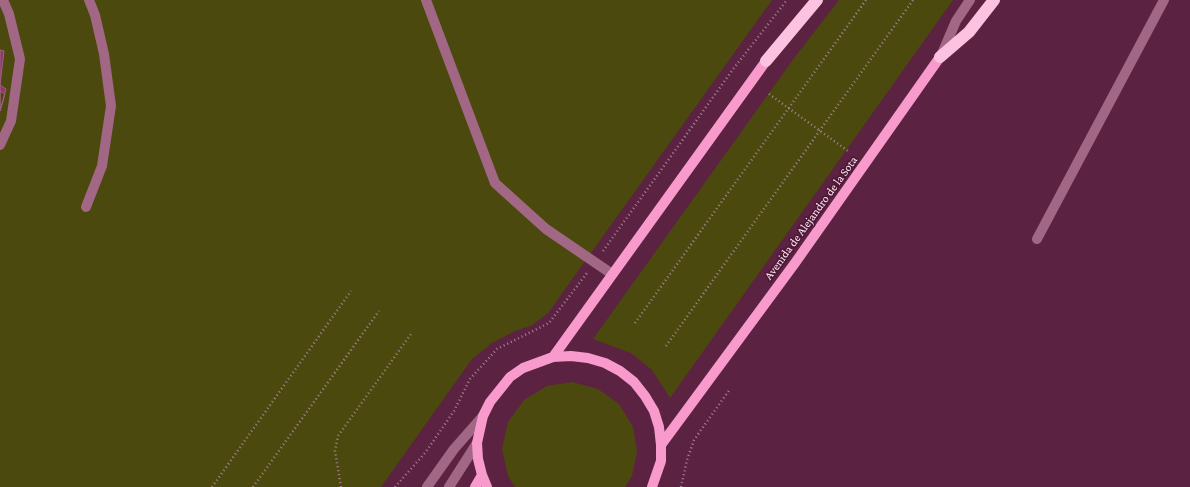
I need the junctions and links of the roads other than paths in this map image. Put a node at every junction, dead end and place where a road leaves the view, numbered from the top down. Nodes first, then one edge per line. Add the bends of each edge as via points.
1 (3, 0) edge
2 (89, 0) edge
3 (426, 0) edge
4 (808, 0) edge
5 (817, 0) edge
6 (970, 0) edge
7 (994, 0) edge
8 (1164, 0) edge
9 (940, 58) junction
10 (766, 61) junction
11 (0, 146) edge
12 (86, 207) dead end
13 (1038, 239) dead end
14 (612, 274) junction
15 (553, 357) junction
16 (483, 416) junction
17 (478, 443) junction
18 (662, 445) junction
19 (482, 475) junction
20 (427, 487) edge
21 (449, 487) edge
22 (475, 487) edge
23 (487, 487) edge
24 (652, 487) edge

1 - 11 street via 20,59 11,121
2 - 12 street via 104,54 111,106 102,166
3 - 14 street via 495,183 546,229
4 - 10 highway
5 - 10 highway
6 - 9 street, Avenida de Alejandro de la Sota via 956,21
7 - 9 highway via 969,32
8 - 13 street
9 - 18 main road, Avenida de Alejandro de la Sota
10 - 14 main road
14 - 15 main road
15 - 16 main road via 528,366 510,377 490,402
15 - 18 main road via 571,356 605,363 634,382 654,411
16 - 17 main road
16 - 20 street via 454,449
17 - 19 main road
17 - 21 street
18 - 24 main road via 661,461
19 - 22 main road
19 - 23 main road

